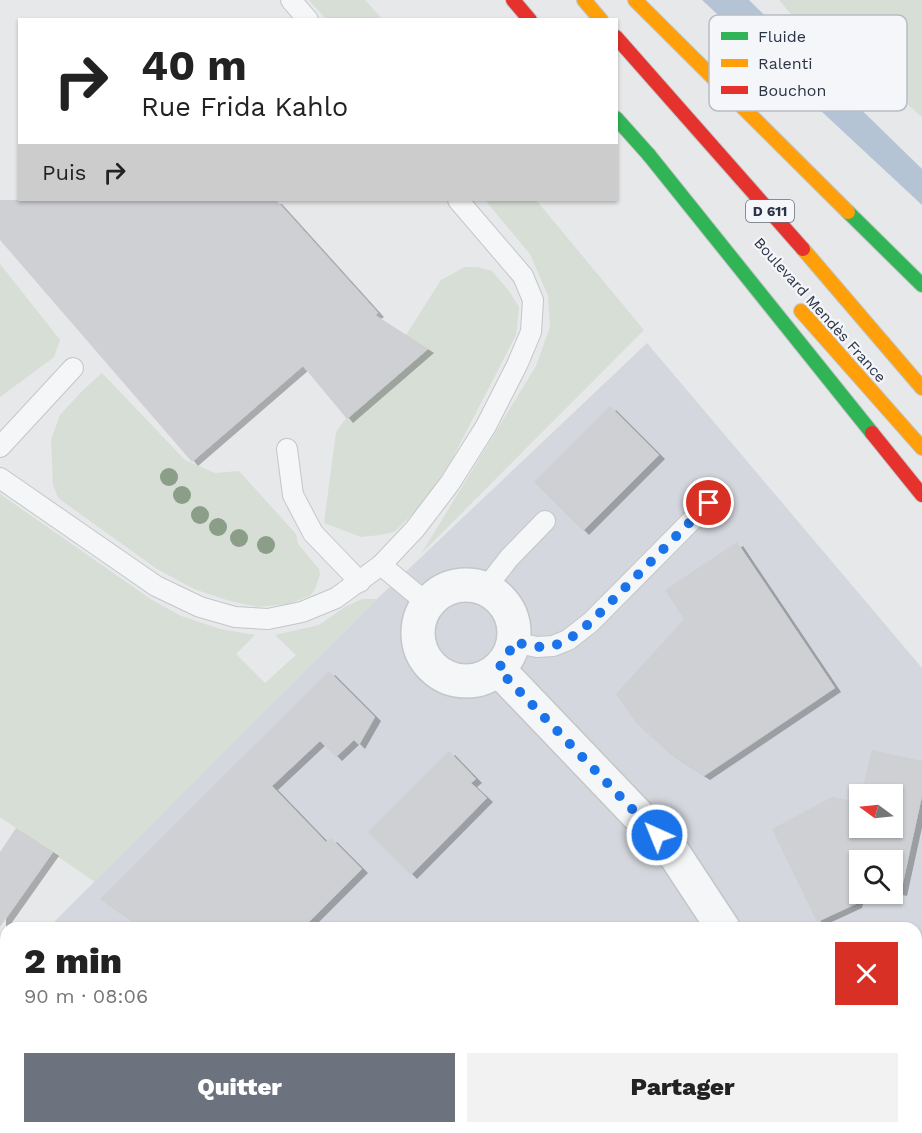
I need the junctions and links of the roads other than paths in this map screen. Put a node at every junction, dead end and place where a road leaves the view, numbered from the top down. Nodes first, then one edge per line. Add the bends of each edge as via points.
1 (291, 0) edge
2 (513, 0) edge
3 (584, 0) edge
4 (634, 0) edge
5 (306, 18) edge
6 (528, 18) edge
7 (599, 18) edge
8 (618, 39) edge
9 (709, 75) edge
10 (745, 111) edge
11 (618, 120) edge
12 (650, 155) junction
13 (459, 201) edge
14 (738, 244) dead end
15 (922, 285) edge
16 (793, 301) dead end
17 (73, 368) dead end
18 (922, 388) edge
19 (0, 447) edge
20 (922, 448) edge
21 (287, 449) dead end
22 (0, 478) edge
23 (922, 495) edge
24 (709, 503) dead end
25 (545, 521) dead end
26 (381, 565) junction
27 (360, 582) junction
28 (485, 589) junction
29 (428, 604) junction
30 (506, 655) junction
31 (719, 922) edge

1 - 5 lane
2 - 6 main road
3 - 7 main road
4 - 9 main road
8 - 18 main road, Boulevard Mendès France / D 611
10 - 15 main road
11 - 12 main road, Boulevard Mendès France / D 611
12 - 14 main road, Boulevard Mendès France / D 611
12 - 23 main road
13 - 26 lane via 523,276 533,300 531,332 486,426 450,483
16 - 20 main road, Boulevard Mendès France
17 - 19 lane
21 - 27 lane via 293,495 313,533
22 - 27 lane via 156,586 200,607 268,620 328,602
24 - 30 lane via 591,622 568,640
25 - 28 lane
26 - 27 lane
26 - 29 lane
28 - 29 street via 454,586
28 - 30 street via 508,610 513,625
29 - 30 street via 417,633 427,663 440,674 469,682 485,678
30 - 31 street via 673,852

